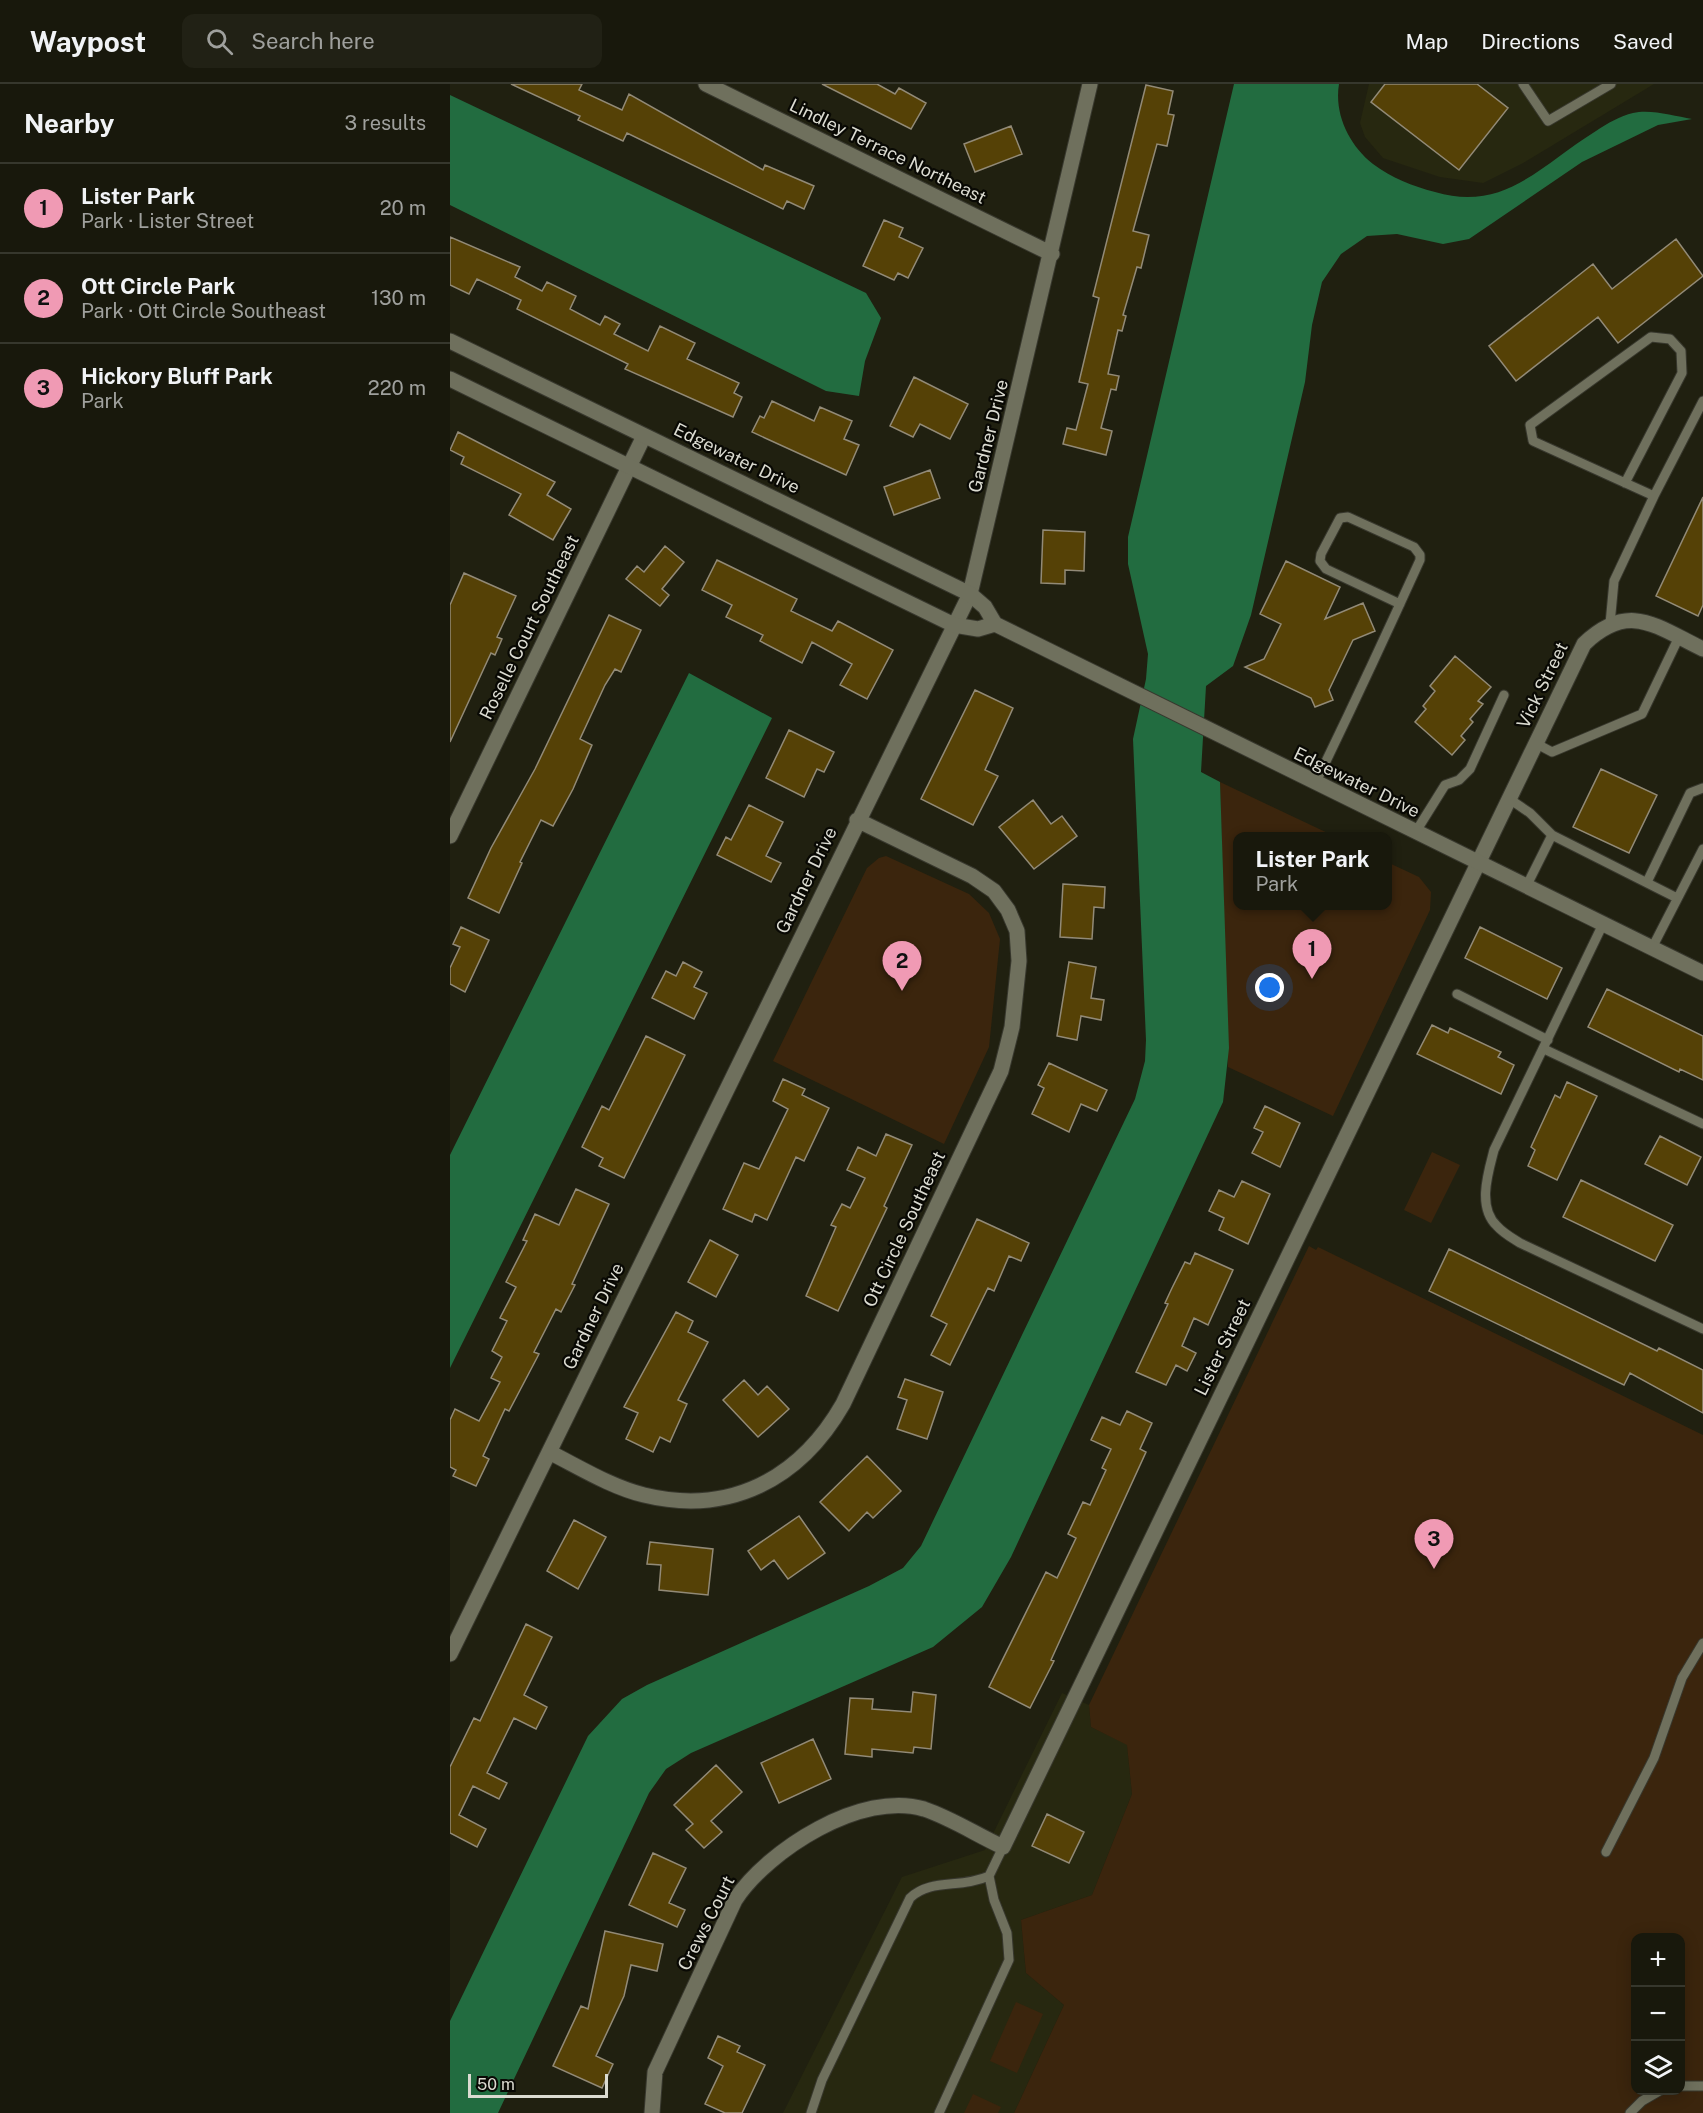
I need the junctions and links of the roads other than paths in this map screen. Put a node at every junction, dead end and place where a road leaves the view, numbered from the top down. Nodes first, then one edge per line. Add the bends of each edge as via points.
1 (706, 84) edge
2 (1090, 84) edge
3 (1523, 84) edge
4 (1611, 84) edge
5 (1052, 254) junction
6 (450, 341) edge
7 (450, 379) edge
8 (1703, 402) edge
9 (644, 436) junction
10 (629, 466) junction
11 (1625, 483) junction
12 (1654, 496) junction
13 (970, 594) junction
14 (1400, 604) junction
15 (995, 624) junction
16 (1610, 624) junction
17 (954, 625) junction
18 (1679, 637) junction
19 (1703, 649) edge
20 (1504, 694) dead end
21 (1535, 743) junction
22 (1315, 784) junction
23 (1703, 788) edge
24 (1508, 798) junction
25 (857, 820) junction
26 (1415, 832) junction
27 (1552, 835) junction
28 (450, 836) edge
29 (1703, 849) edge
30 (1477, 862) junction
31 (1647, 882) junction
32 (1526, 887) junction
33 (1677, 898) junction
34 (1603, 924) junction
35 (1652, 948) junction
36 (1703, 973) edge
37 (1457, 994) dead end
38 (1546, 1044) junction
39 (1703, 1124) edge
40 (1703, 1329) edge
41 (549, 1452) junction
42 (1703, 1644) edge
43 (450, 1654) edge
44 (1003, 1847) junction
45 (1606, 1852) dead end
46 (988, 1876) junction
47 (1685, 2086) edge
48 (1703, 2086) edge
49 (1653, 2095) edge
50 (652, 2113) edge
51 (811, 2113) edge
52 (939, 2113) edge
53 (1630, 2113) edge

1 - 5 street, Lindley Terrace Northeast
2 - 5 street, Gardner Drive
3 - 4 lane via 1548,121
5 - 13 street, Gardner Drive
6 - 9 street, Edgewater Drive
7 - 10 street
8 - 12 lane
9 - 10 street, Roselle Court Southeast
9 - 13 street, Edgewater Drive
10 - 17 street
10 - 28 street, Roselle Court Southeast
11 - 11 lane via 1533,441 1530,425 1651,337 1670,339 1680,351 1682,373
11 - 12 lane
12 - 16 lane via 1614,581
13 - 15 street, Edgewater Drive via 985,607
13 - 17 street, Gardner Drive
14 - 14 lane via 1420,555 1414,548 1348,517 1340,518 1320,561 1326,569
14 - 22 lane
15 - 17 street via 978,629
15 - 22 street, Edgewater Drive
16 - 18 street via 1623,620 1647,622
16 - 21 street, Vick Street via 1584,644
17 - 25 street, Gardner Drive
18 - 19 street
18 - 21 lane via 1642,714 1552,752
20 - 26 lane via 1470,769 1445,786
21 - 24 street, Vick Street
22 - 26 street, Edgewater Drive
23 - 31 lane via 1690,793
24 - 27 lane
24 - 30 street, Vick Street
25 - 41 street, Gardner Drive
25 - 41 street, Ott Circle Southeast via 972,876 994,891 1017,931 1019,961 1012,1027 1001,1071 843,1404 819,1441 794,1466 771,1481 721,1499 695,1502 642,1495
26 - 30 street, Edgewater Drive
27 - 31 lane
27 - 32 lane
29 - 33 lane
30 - 32 street, Edgewater Drive
30 - 44 street, Lister Street
31 - 33 lane
32 - 34 street, Edgewater Drive
33 - 35 lane
34 - 35 street, Edgewater Drive
34 - 38 lane
35 - 36 street, Edgewater Drive
37 - 38 lane
38 - 39 lane
38 - 40 lane via 1494,1150 1487,1179 1486,1210 1496,1226 1520,1243
41 - 43 street, Gardner Drive
42 - 45 lane via 1682,1678 1654,1758
44 - 46 lane
44 - 50 street, Crews Court via 924,1810 903,1806 854,1815 786,1847 748,1880 735,1900 655,2073
46 - 51 lane via 959,1886 932,1885 910,1898 822,2080
46 - 52 lane via 1007,1934 1009,1960
47 - 48 lane
49 - 53 lane

